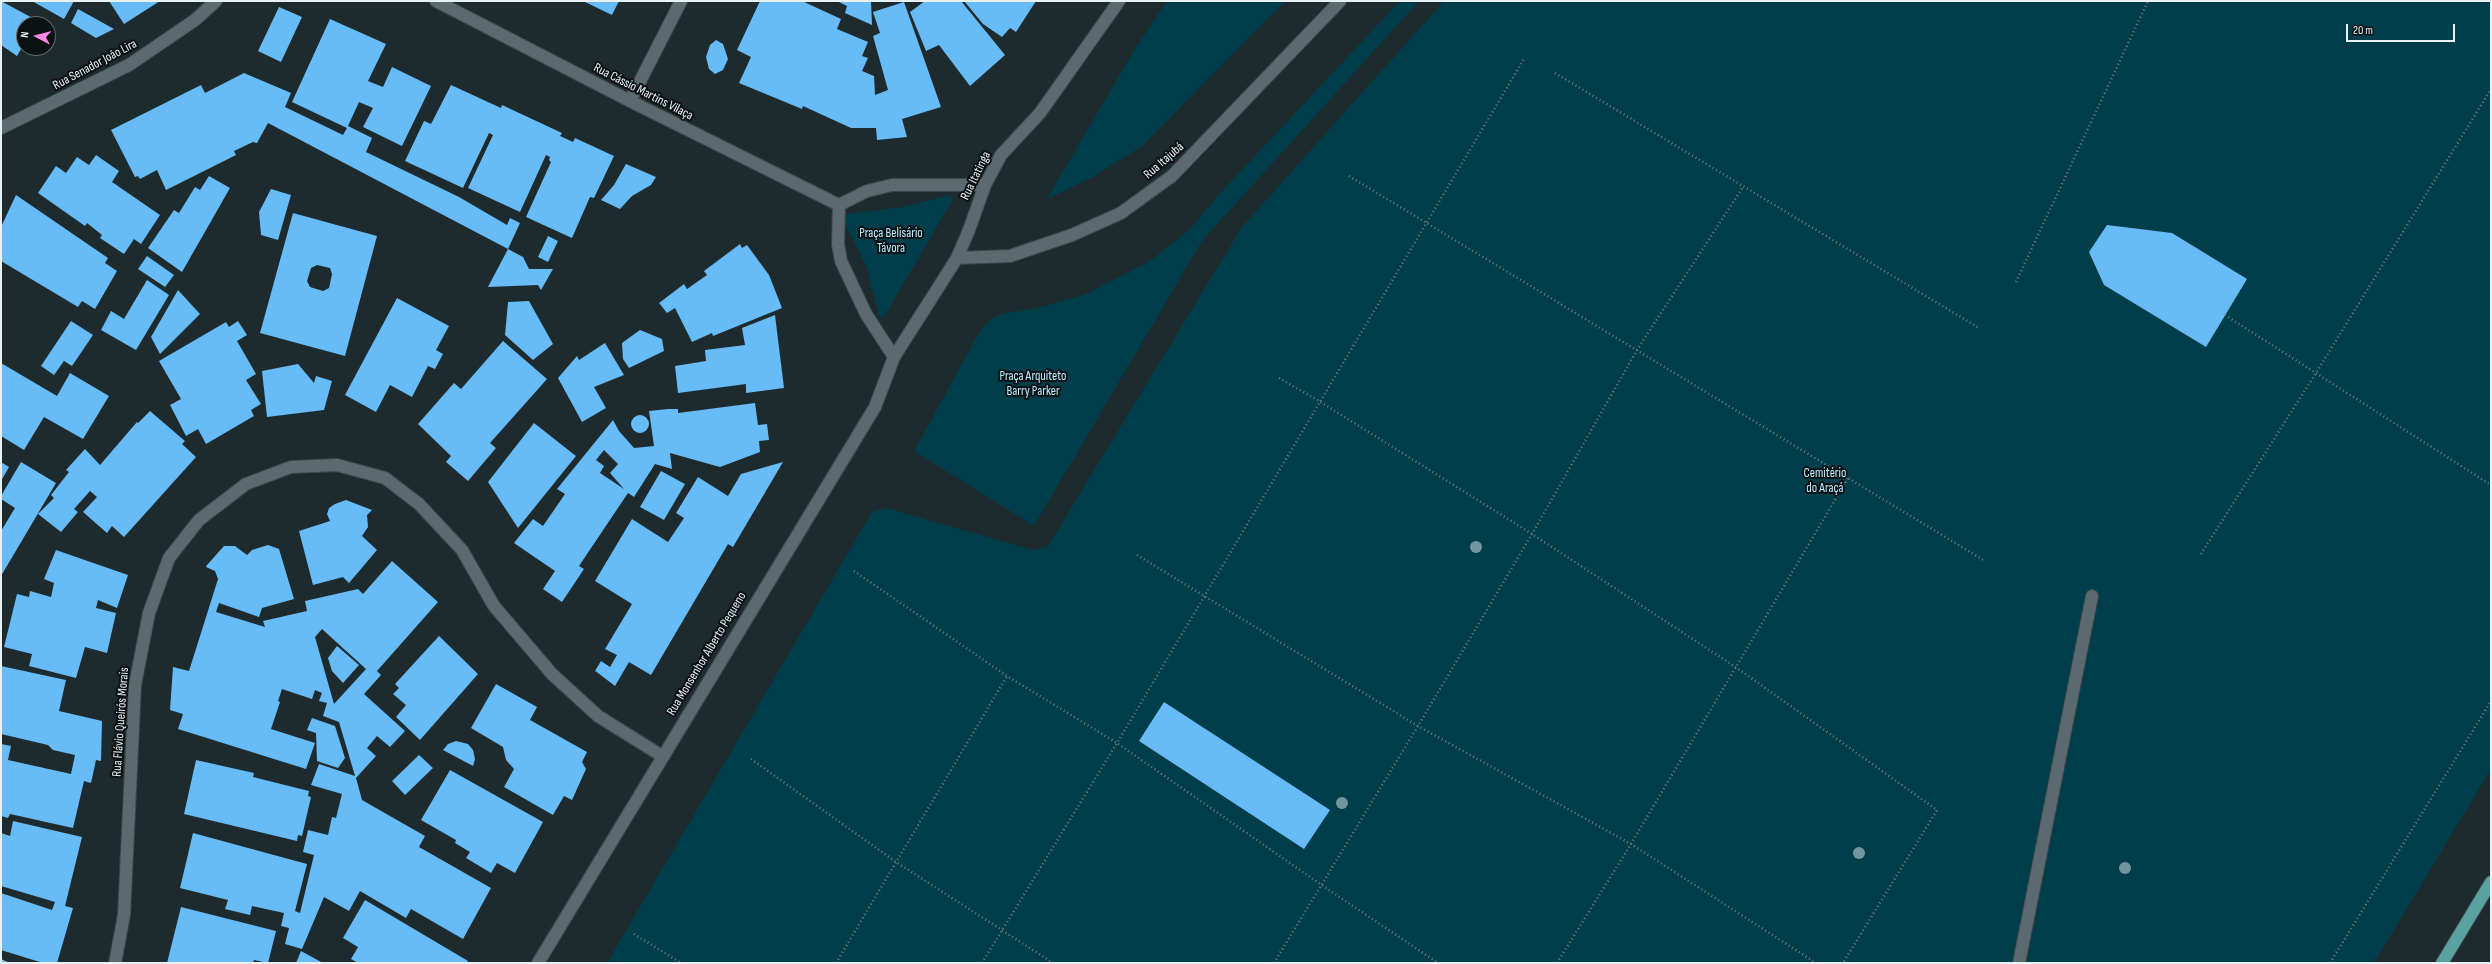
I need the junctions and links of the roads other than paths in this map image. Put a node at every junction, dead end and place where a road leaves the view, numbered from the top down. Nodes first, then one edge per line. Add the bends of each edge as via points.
1 (216, 1) edge
2 (436, 1) edge
3 (681, 1) edge
4 (1120, 1) edge
5 (1340, 1) edge
6 (630, 101) junction
7 (1, 128) edge
8 (985, 185) junction
9 (839, 205) junction
10 (957, 258) junction
11 (894, 357) junction
12 (2092, 596) dead end
13 (662, 756) junction
14 (2491, 882) edge
15 (115, 963) edge
16 (538, 963) edge
17 (2019, 963) edge
18 (2442, 963) edge

1 - 7 street, Rua Senador João Lira via 195,20 129,65
2 - 6 street, Rua Cássio Martins Vilaça
3 - 6 street
4 - 8 street, Rua Itatinga via 1040,113 1001,155
5 - 10 street, Rua Itajubá via 1172,176 1121,213 1072,235 1010,256
6 - 9 street, Rua Cássio Martins Vilaça
8 - 9 street via 892,186 867,191
8 - 10 street, Rua Itatinga via 970,230
9 - 11 street via 838,244 841,261 866,314
10 - 11 street, Rua Itatinga
11 - 13 street, Rua Monsenhor Alberto Pequeno via 875,407
12 - 17 street
13 - 15 street, Rua Flávio Queirós Morais via 598,716 552,674 494,606 462,550 419,504 385,478 337,465 291,467 246,484 199,520 169,558 149,613 135,686 124,915
13 - 16 street, Rua Monsenhor Alberto Pequeno
14 - 18 main road

